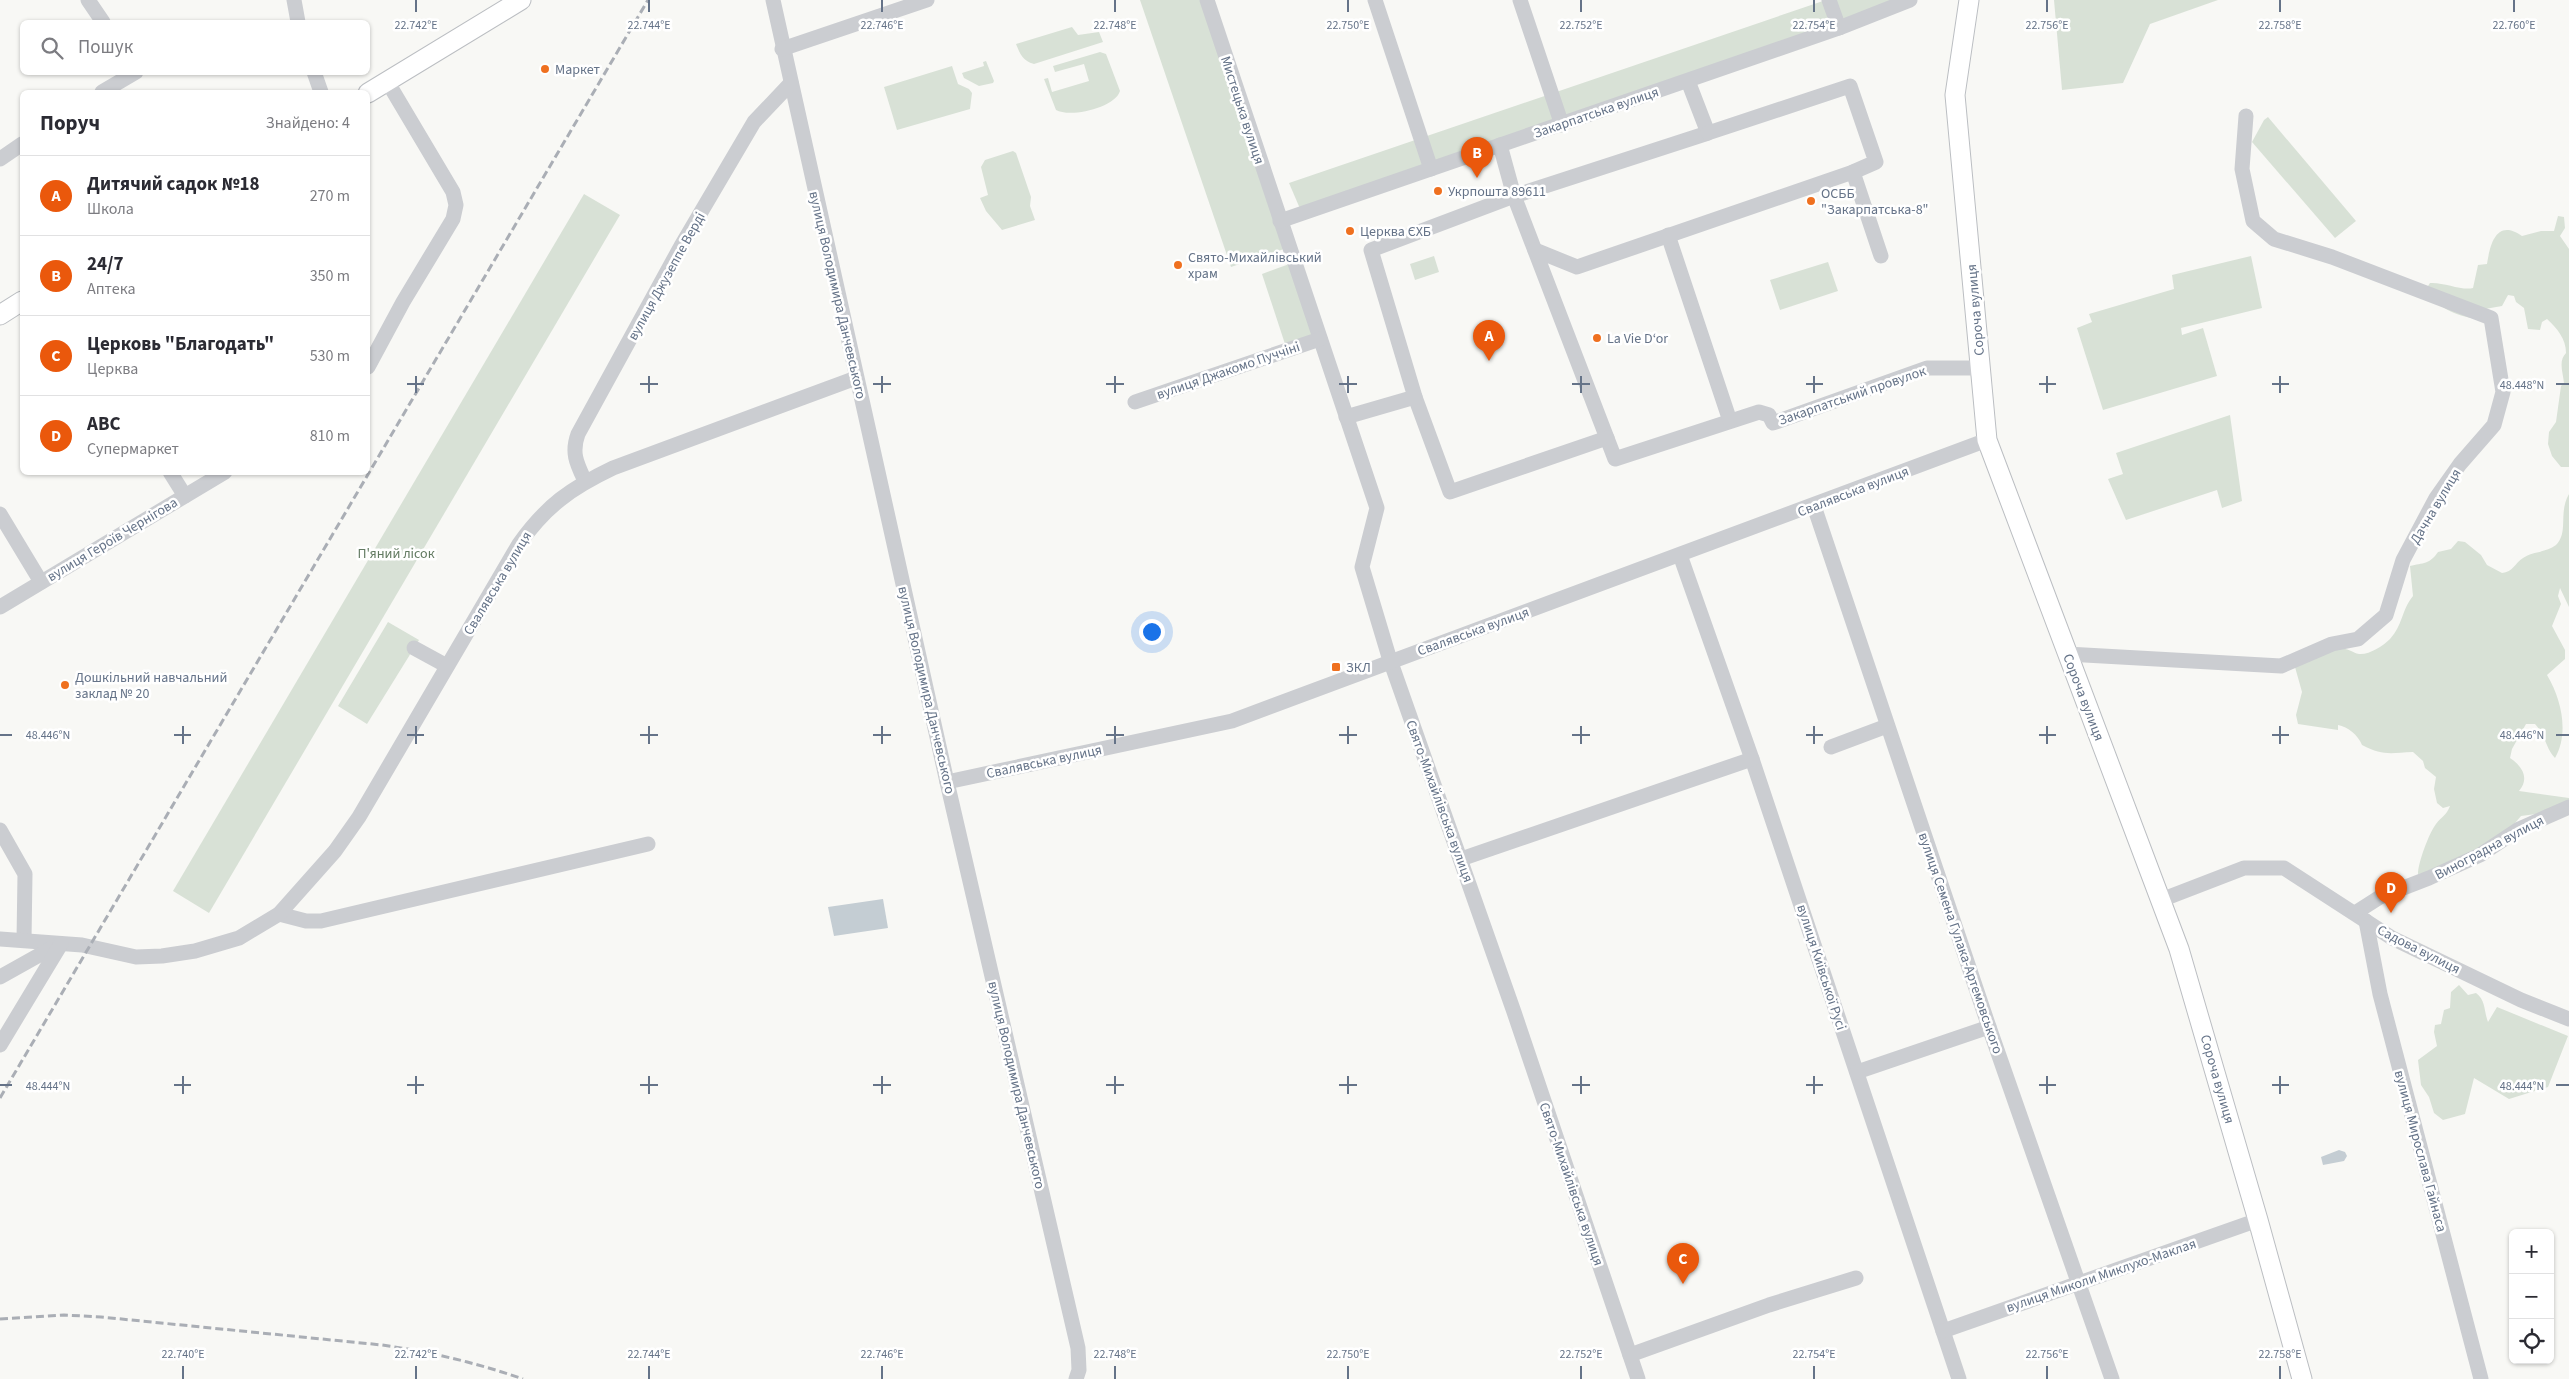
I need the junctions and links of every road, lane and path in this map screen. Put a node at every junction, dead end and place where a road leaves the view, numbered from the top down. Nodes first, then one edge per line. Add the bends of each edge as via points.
1 (88, 0) edge
2 (294, 0) edge
3 (521, 0) edge
4 (773, 0) edge
5 (927, 0) edge
6 (1206, 0) edge
7 (1375, 0) edge
8 (1520, 0) edge
9 (1830, 0) edge
10 (1910, 0) edge
11 (1969, 0) edge
12 (102, 20) edge
13 (298, 20) edge
14 (1839, 28) junction
15 (782, 49) junction
16 (131, 75) edge
17 (315, 75) edge
18 (387, 81) junction
19 (1688, 81) junction
20 (791, 83) junction
21 (105, 90) edge
22 (320, 90) edge
23 (370, 92) edge
24 (2246, 116) dead end
25 (1562, 125) junction
26 (1708, 133) junction
27 (20, 145) edge
28 (1500, 145) junction
29 (0, 159) edge
30 (1431, 169) junction
31 (1853, 172) junction
32 (1514, 196) junction
33 (1280, 221) junction
34 (1668, 235) junction
35 (1535, 250) junction
36 (1881, 256) dead end
37 (20, 303) edge
38 (0, 315) edge
39 (1320, 339) junction
40 (370, 363) edge
41 (1980, 368) junction
42 (856, 378) junction
43 (1415, 397) junction
44 (1135, 402) dead end
45 (1346, 416) junction
46 (1730, 421) junction
47 (1607, 438) junction
48 (1987, 440) junction
49 (172, 475) edge
50 (220, 475) edge
51 (585, 481) junction
52 (184, 496) junction
53 (1814, 506) junction
54 (0, 514) edge
55 (1680, 555) junction
56 (41, 582) junction
57 (0, 607) edge
58 (414, 648) dead end
59 (2067, 654) junction
60 (1391, 662) junction
61 (447, 666) junction
62 (1887, 726) junction
63 (1831, 747) dead end
64 (1752, 759) junction
65 (948, 782) junction
66 (2569, 807) edge
67 (0, 830) edge
68 (648, 844) dead end
69 (1461, 859) junction
70 (2162, 900) junction
71 (279, 914) junction
72 (2361, 917) junction
73 (0, 939) edge
74 (24, 940) junction
75 (60, 944) junction
76 (0, 977) edge
77 (2569, 1019) edge
78 (1989, 1027) junction
79 (0, 1045) edge
80 (1857, 1072) junction
81 (2258, 1220) junction
82 (1856, 1278) dead end
83 (2079, 1282) junction
84 (1943, 1331) junction
85 (1630, 1355) junction
86 (1076, 1379) edge
87 (1638, 1379) edge
88 (1960, 1379) edge
89 (2112, 1379) edge
90 (2302, 1379) edge
91 (2481, 1379) edge

1 - 12 street
2 - 13 street
3 - 18 main road
4 - 15 street, вулиця Володимира Данчевського
5 - 15 street
6 - 33 street, Мистецька вулиця
7 - 30 street
8 - 25 street
9 - 14 street
10 - 14 street, Закарпатська вулиця
11 - 41 main road, Сороча вулиця via 1955,94
14 - 19 street, Закарпатська вулиця
15 - 20 street, вулиця Володимира Данчевського
16 - 21 street
17 - 22 street
18 - 23 main road
18 - 40 street via 453,192 456,205 453,219
19 - 25 street, Закарпатська вулиця
19 - 26 street
20 - 42 street, вулиця Володимира Данчевського
20 - 51 street, вулиця Джузеппе Верді via 754,122 681,246 578,434 575,459
24 - 59 street, Дачна вулиця via 2242,169 2247,195 2253,221 2274,239 2332,257 2491,318 2503,392 2494,425 2436,498 2403,560 2386,615 2358,639 2332,644 2281,666
25 - 28 street, Закарпатська вулиця
26 - 31 street via 1850,86 1876,162
26 - 32 street
27 - 29 street
28 - 30 street, Закарпатська вулиця
28 - 32 street, Закарпатський провулок
30 - 33 street, Закарпатська вулиця
31 - 34 street
31 - 36 street
32 - 35 street, Закарпатський провулок
32 - 43 street via 1371,250
33 - 39 street, Свято-Михайлівська вулиця
34 - 35 street via 1576,267
34 - 46 street
35 - 47 street, Закарпатський провулок
37 - 38 main road
39 - 44 street, вулиця Джакомо Пуччіні
39 - 45 street, Свято-Михайлівська вулиця
41 - 46 street, Закарпатський провулок via 1927,368 1773,423 1769,415 1760,412
41 - 48 main road, Сороча вулиця
42 - 51 street, Свалявська вулиця
42 - 65 street, вулиця Володимира Данчевського
43 - 45 street
43 - 47 street via 1450,492
45 - 60 street, Свято-Михайлівська вулиця via 1377,508 1362,567
46 - 47 street, Закарпатський провулок via 1615,459
48 - 53 street, Свалявська вулиця
48 - 59 main road, Сороча вулиця
49 - 52 street
50 - 52 street, вулиця Героїв Чернігова
51 - 61 street, Свалявська вулиця via 565,493 533,525
52 - 56 street, вулиця Героїв Чернігова
53 - 55 street, Свалявська вулиця
53 - 62 street, вулиця Семена Гулака-Артемовського
54 - 56 street
55 - 60 street, Свалявська вулиця
55 - 64 street, вулиця Київської Русі
56 - 57 street, вулиця Героїв Чернігова
58 - 61 street
59 - 70 main road, Сороча вулиця
60 - 65 street, Свалявська вулиця via 1232,721
60 - 69 street, Свято-Михайлівська вулиця
61 - 71 street, Свалявська вулиця via 359,817 335,851
62 - 63 street
62 - 78 street, вулиця Семена Гулака-Артемовського
64 - 69 street
64 - 80 street, вулиця Київської Русі
65 - 86 street, вулиця Володимира Данчевського via 1078,1348
66 - 72 street, Виноградна вулиця via 2519,829 2480,855 2380,897
67 - 74 street via 25,874
68 - 71 street via 321,920 299,920
69 - 85 street, Свято-Михайлівська вулиця
70 - 72 street, Садова вулиця via 2244,868 2284,868
70 - 81 main road, Сороча вулиця via 2192,987
71 - 75 street, Свалявська вулиця via 239,938 173,955 136,957 89,946
72 - 77 street, Садова вулиця via 2392,938
72 - 91 street, вулиця Мирослава Гайнаса
73 - 74 street, Свалявська вулиця
74 - 75 street, Свалявська вулиця
75 - 76 street
75 - 79 street
78 - 80 street
78 - 83 street, вулиця Семена Гулака-Артемовського
80 - 84 street, вулиця Київської Русі
81 - 83 street, вулиця Миколи Миклухо-Маклая
81 - 90 main road, Сороча вулиця
82 - 85 street via 1769,1305
83 - 84 street, вулиця Миколи Миклухо-Маклая
83 - 89 street, вулиця Семена Гулака-Артемовського
84 - 88 street, вулиця Київської Русі
85 - 87 street, Свято-Михайлівська вулиця

